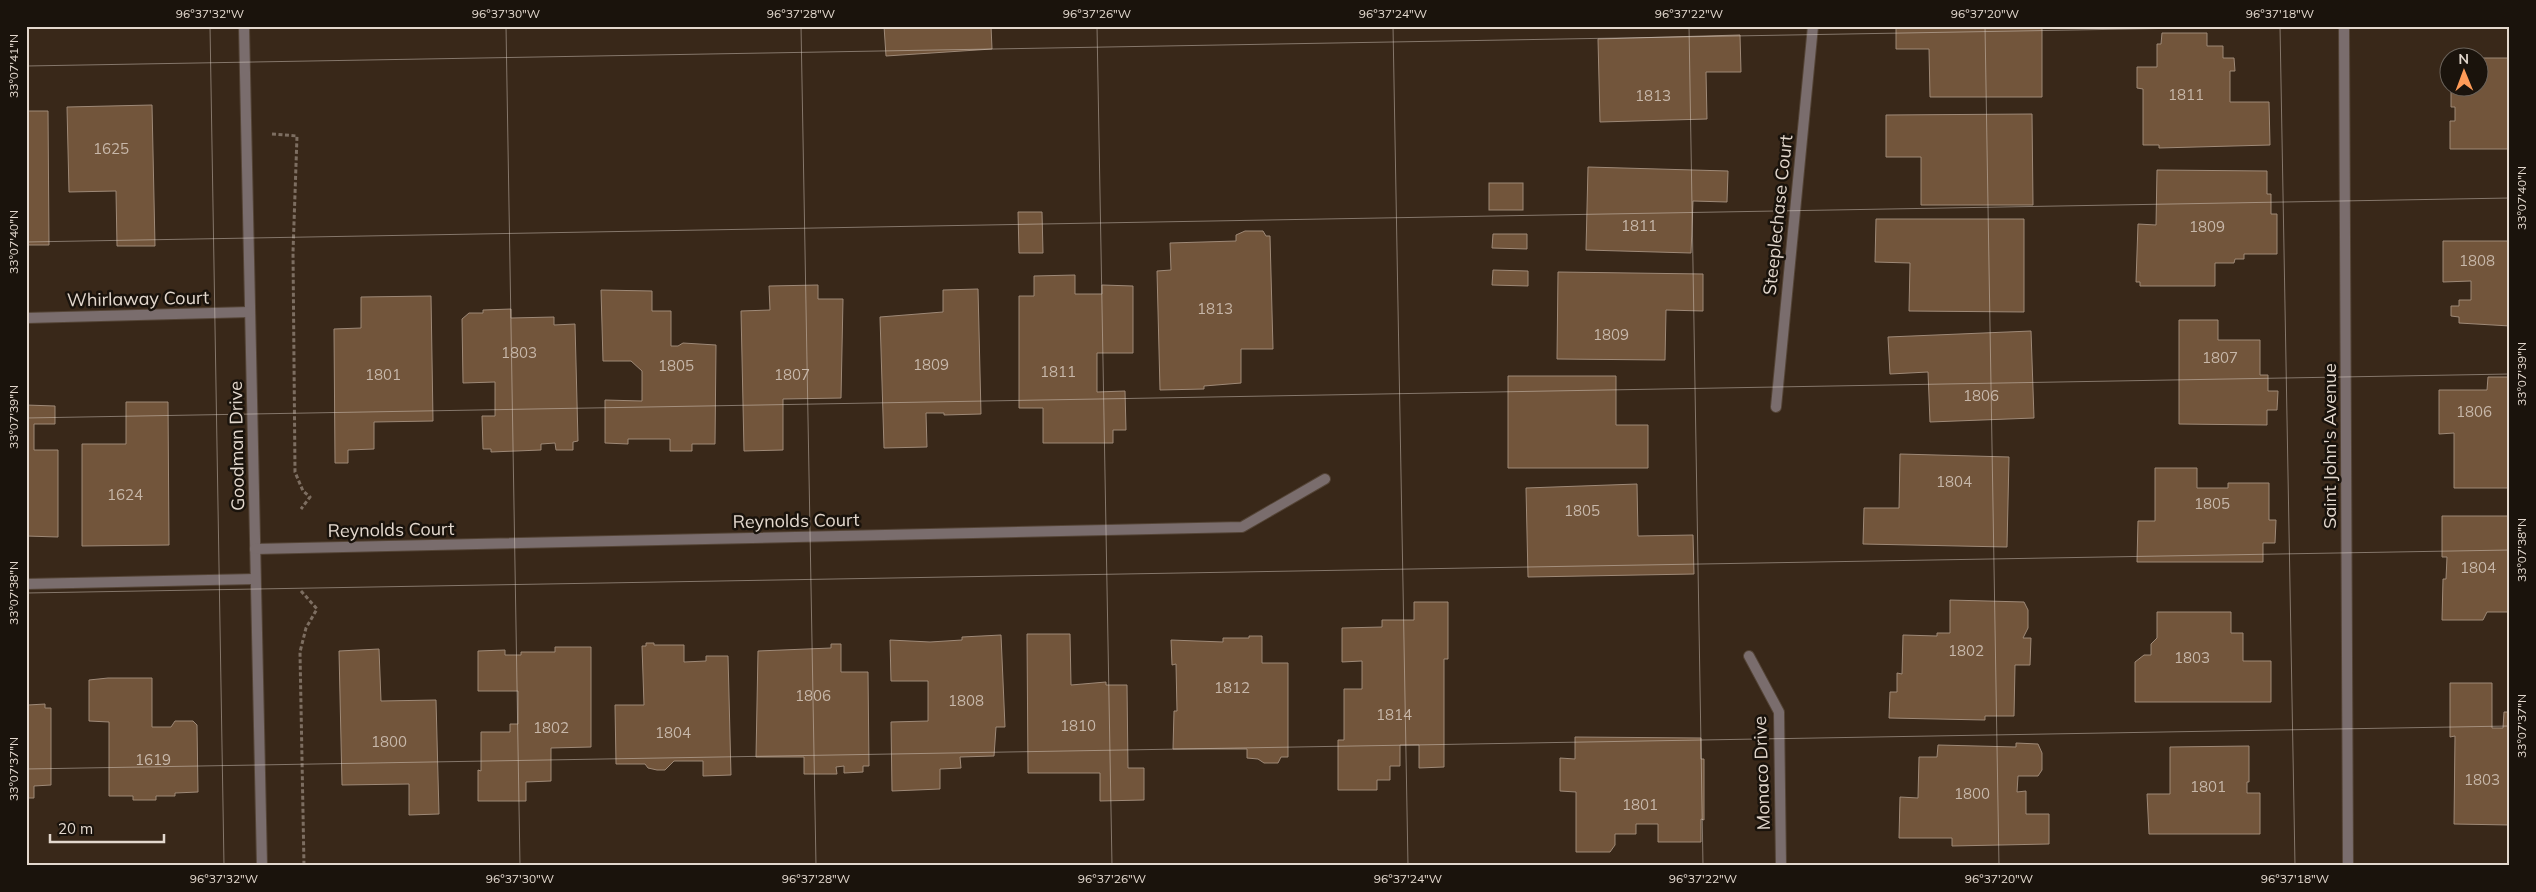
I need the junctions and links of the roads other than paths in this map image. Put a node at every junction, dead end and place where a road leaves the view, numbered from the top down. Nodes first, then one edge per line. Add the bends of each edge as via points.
1 (244, 26) edge
2 (1813, 26) edge
3 (2344, 26) edge
4 (250, 312) junction
5 (26, 318) edge
6 (1776, 407) dead end
7 (1325, 479) dead end
8 (255, 549) junction
9 (256, 579) junction
10 (26, 584) edge
11 (1749, 656) dead end
12 (262, 866) edge
13 (1781, 866) edge
14 (2348, 866) edge

1 - 4 street, Goodman Drive
2 - 6 street, Steeplechase Court
3 - 14 street, Saint John's Avenue
4 - 5 street, Whirlaway Court
4 - 8 street, Goodman Drive
7 - 8 street, Reynolds Court via 1242,527
8 - 9 street, Goodman Drive
9 - 10 street
9 - 12 street, Goodman Drive
11 - 13 street, Monaco Drive via 1779,712

